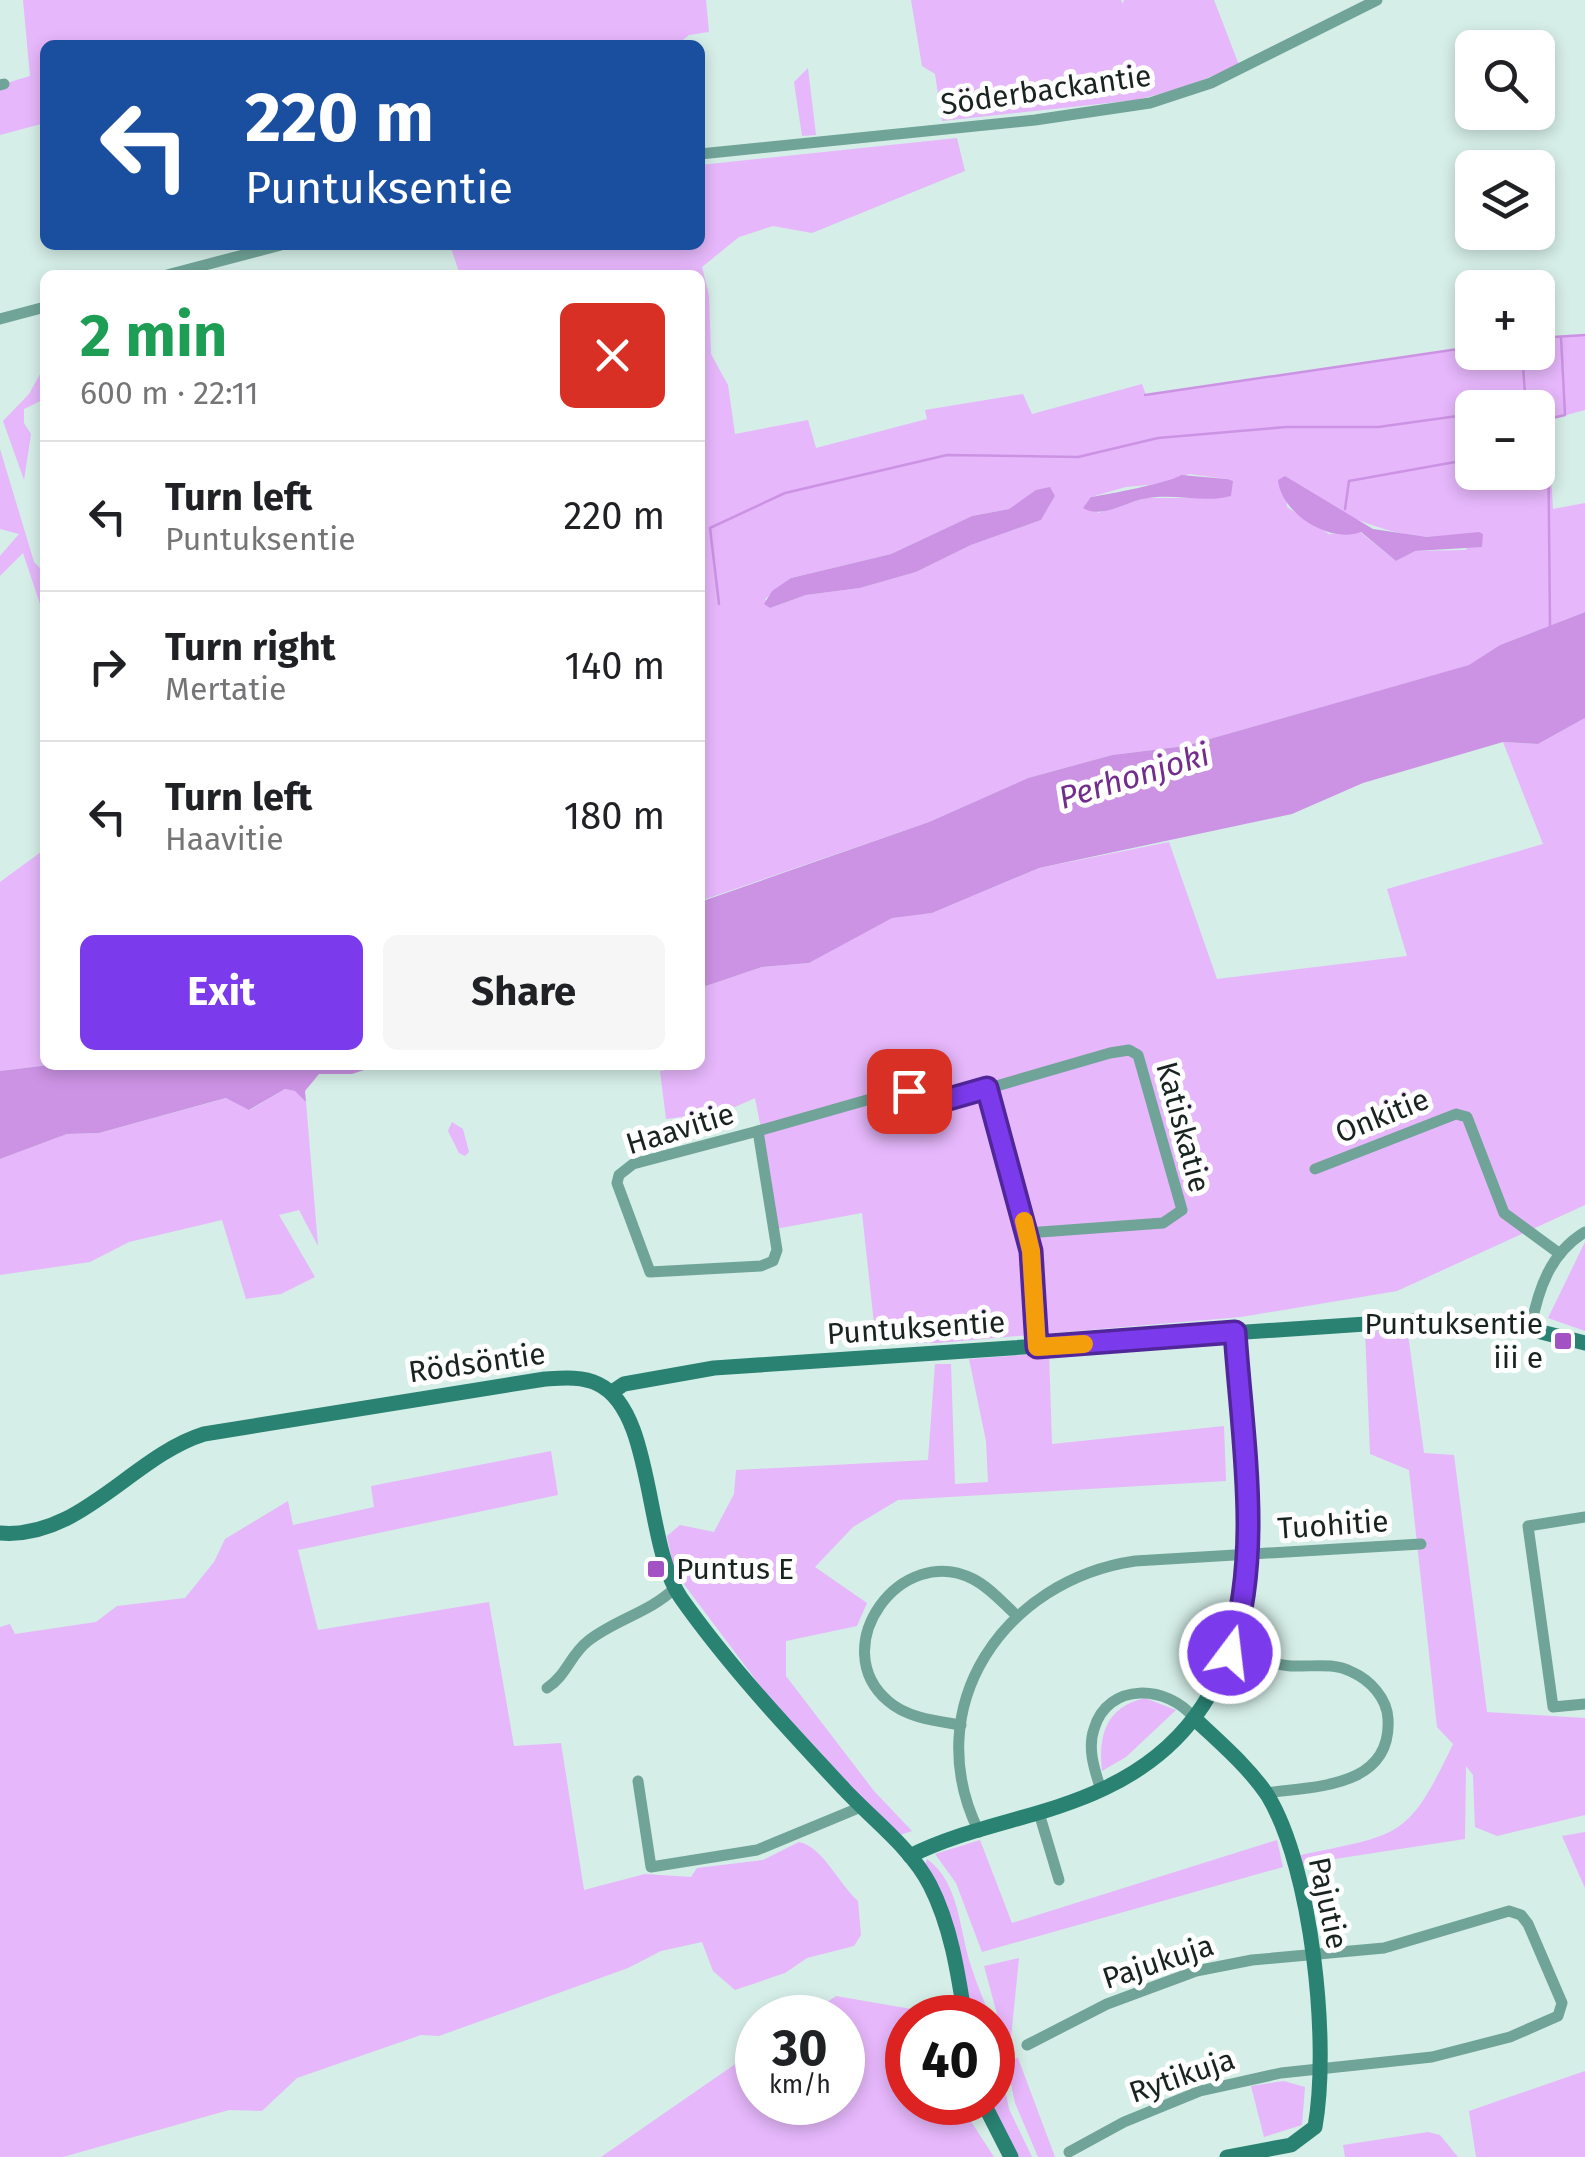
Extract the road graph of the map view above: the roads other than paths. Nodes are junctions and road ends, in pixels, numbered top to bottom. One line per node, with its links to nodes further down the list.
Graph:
1 (1377, 0): 2 (street, Söderbackantie)
2 (705, 153)
3 (262, 250): 4 (street)
4 (186, 270)
5 (40, 308): 6 (street)
6 (0, 319)
7 (987, 1088): 8 (street, Haavitie); 11 (street); 11 (street, Katiskatie)
8 (758, 1130): 8 (street, Haavitie)
9 (1315, 1169): 12 (street, Onkitie)
10 (1585, 1232): 12 (street)
11 (1026, 1233): 16 (street)
12 (1560, 1254): 13 (street)
13 (1531, 1328): 14 (street, Puntuksentie); 15 (street, Puntuksentie)
14 (1235, 1332): 16 (street, Puntuksentie); 21 (street)
15 (1585, 1342)
16 (1037, 1347): 17 (street, Puntuksentie)
17 (612, 1392): 19 (street, Rödsöntie); 22 (street)
18 (1585, 1517): 26 (street)
19 (0, 1533)
20 (1421, 1544): 21 (street, Tuohitie)
21 (1248, 1556): 23 (street, Tuohitie); 24 (street)
22 (675, 1588): 25 (street); 32 (street)
23 (1015, 1614): 28 (street); 28 (street)
24 (1230, 1653): 27 (street); 31 (street)
25 (547, 1688)
26 (1585, 1704)
27 (1194, 1718): 30 (street); 30 (street); 31 (street, Pajutie)
28 (962, 1725): 34 (street)
29 (638, 1781): 32 (street)
30 (1101, 1790): 33 (street)
31 (1266, 1793): 37 (street, Pajutie)
32 (860, 1807): 35 (street)
33 (1039, 1813): 34 (street); 36 (street)
34 (979, 1832): 35 (street)
35 (910, 1856): 38 (street)
36 (1060, 1880)
37 (1313, 1954): 39 (street, Pajukuja); 40 (street, Pajutie); 40 (street, Pajukuja)
38 (960, 1995)
39 (1028, 2045)
40 (1318, 2068): 42 (street, Rytikuja); 44 (street, Pajutie)
41 (995, 2125): 43 (street)
42 (1069, 2152)
43 (1011, 2157)
44 (1227, 2157)

